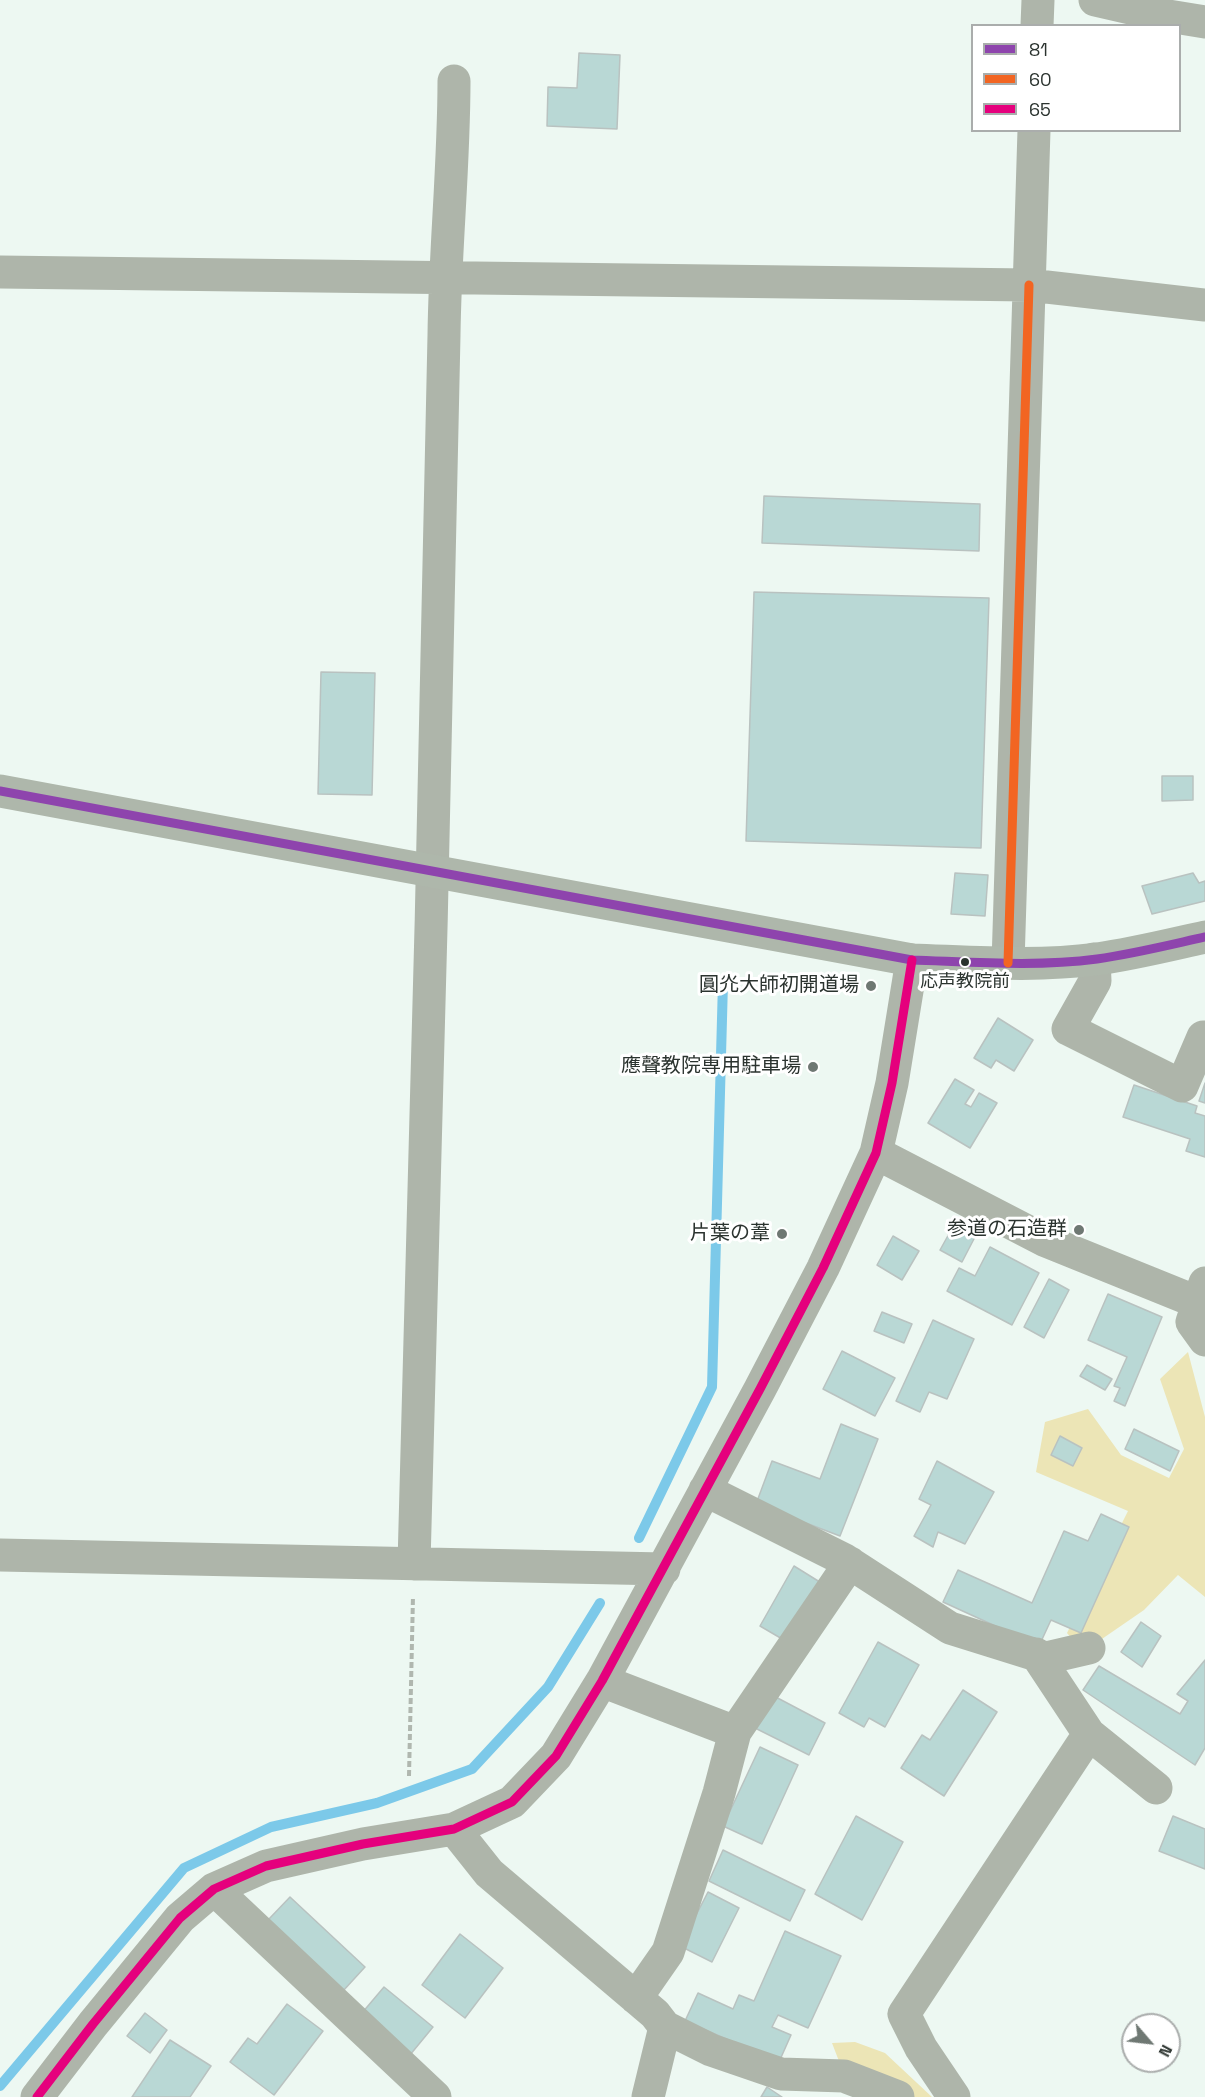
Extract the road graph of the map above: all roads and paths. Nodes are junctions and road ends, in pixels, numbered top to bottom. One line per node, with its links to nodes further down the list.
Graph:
1 (1038, 0): 4 (street)
2 (1095, 0): 3 (street)
3 (1205, 22)
4 (1037, 24)
5 (454, 81): 8 (street)
6 (1034, 132): 9 (street)
7 (0, 272): 8 (street)
8 (445, 278): 9 (street); 12 (street)
9 (1029, 285): 10 (street); 16 (street)
10 (1205, 305)
11 (0, 791): 12 (main road)
12 (434, 870): 15 (main road); 24 (street)
13 (1205, 937): 14 (main road)
14 (1094, 959): 16 (main road); 17 (street)
15 (912, 960): 16 (main road); 18 (street)
16 (1008, 963)
17 (1203, 1037)
18 (876, 1153): 19 (street); 21 (street)
19 (1201, 1292): 20 (street)
20 (1205, 1340)
21 (705, 1490): 23 (street); 25 (street)
22 (0, 1555): 24 (street)
23 (850, 1563): 27 (street); 29 (street)
24 (414, 1564): 25 (street); 31 (path)
25 (664, 1569): 28 (street)
26 (1089, 1648): 27 (street)
27 (1036, 1654): 30 (street)
28 (602, 1681): 29 (street); 33 (street)
29 (735, 1732): 35 (street)
30 (1089, 1734): 32 (street); 41 (street)
31 (409, 1776)
32 (1156, 1788)
33 (454, 1829): 34 (street); 35 (street)
34 (214, 1889): 37 (street); 38 (street)
35 (636, 1998): 36 (street)
36 (665, 2027): 39 (street); 40 (street)
37 (41, 2096)
38 (435, 2097)
39 (648, 2097)
40 (898, 2097)
41 (954, 2097)

